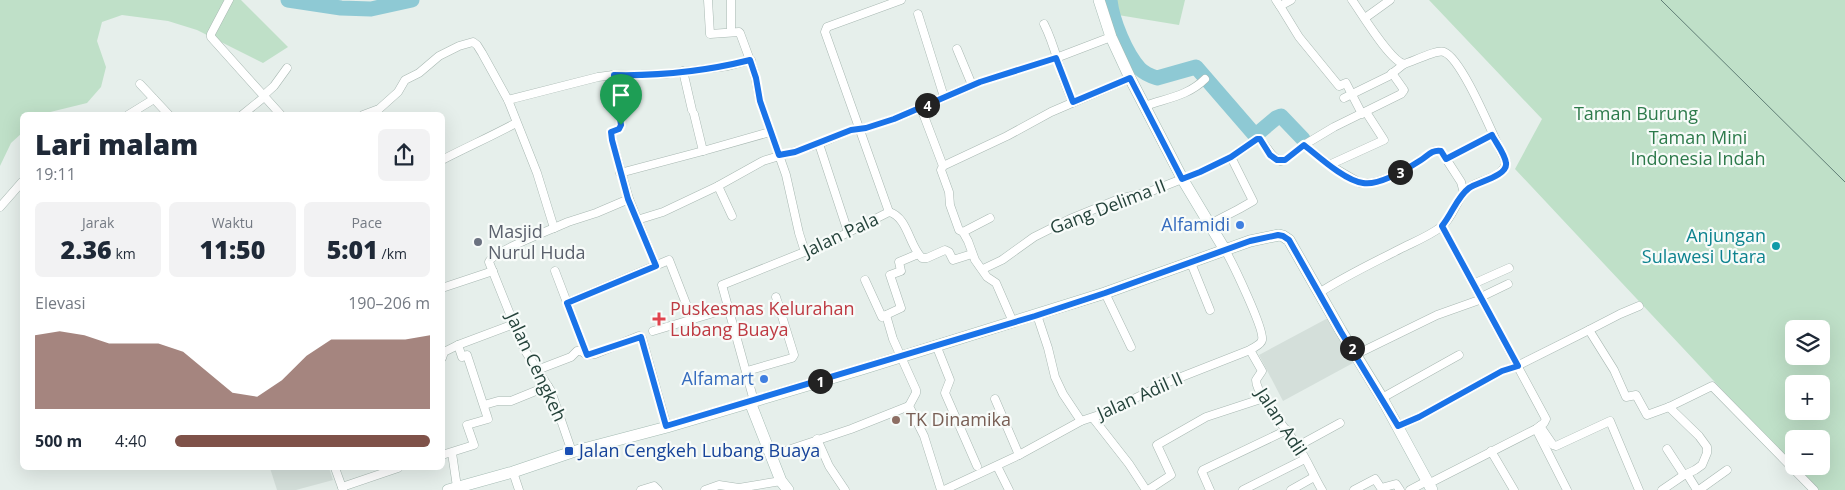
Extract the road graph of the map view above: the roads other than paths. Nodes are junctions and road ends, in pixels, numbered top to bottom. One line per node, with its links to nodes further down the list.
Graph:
1 (229, 0): 28 (street)
2 (708, 0): 13 (street)
3 (730, 0): 13 (street)
4 (900, 0): 43 (street, Jalan Pala)
5 (1099, 0): 14 (main road)
6 (1291, 0): 9 (street)
7 (1352, 0): 11 (street)
8 (1390, 0): 11 (street)
9 (1278, 3): 27 (street)
10 (918, 14): 29 (street)
11 (1365, 18): 18 (street)
12 (1044, 24): 16 (street)
13 (732, 32): 17 (street)
14 (1111, 37): 16 (street); 23 (main road)
15 (957, 50): 26 (street)
16 (1056, 58): 26 (street); 33 (street)
17 (750, 60): 20 (street); 44 (street)
18 (1404, 64): 21 (street); 45 (street)
19 (287, 68): 28 (street)
20 (683, 71): 22 (street); 48 (street)
21 (1392, 73): 27 (street); 41 (street)
22 (614, 75): 32 (street); 55 (street)
23 (1130, 78): 33 (street); 34 (main road)
24 (1205, 78): 34 (street)
25 (140, 84): 31 (street)
26 (972, 85): 29 (street)
27 (1352, 94): 30 (street); 41 (street)
28 (264, 95): 38 (street); 39 (street)
29 (944, 97): 35 (street)
30 (1344, 98)
31 (154, 99): 36 (street); 37 (street)
32 (508, 100): 40 (street); 42 (street)
33 (1073, 102): 54 (street)
34 (1145, 106): 56 (main road)
35 (921, 108): 43 (street); 54 (street)
36 (133, 112)
37 (166, 112)
38 (246, 112)
39 (278, 112)
40 (372, 112)
41 (1364, 113): 46 (street); 53 (street)
42 (516, 122): 51 (street); 68 (street)
43 (858, 129): 47 (street); 62 (street, Jalan Pala)
44 (770, 132): 48 (street); 49 (street)
45 (1492, 135): 52 (street); 59 (street)
46 (1307, 143): 50 (street, Gang Delima II); 53 (street)
47 (818, 144): 49 (street); 69 (street)
48 (703, 151): 55 (street)
49 (779, 155): 58 (street); 72 (street)
50 (1231, 157): 56 (street, Gang Delima II); 66 (street)
51 (445, 158)
52 (1446, 159): 53 (street); 59 (street)
53 (1329, 165)
54 (943, 166): 70 (street)
55 (620, 173): 60 (street)
56 (1182, 179): 66 (main road); 78 (street, Gang Delima II)
57 (20, 184): 61 (street)
58 (718, 186): 63 (street); 65 (street)
59 (1464, 192): 67 (street)
60 (628, 199): 65 (street); 68 (street)
61 (0, 207)
62 (889, 212): 69 (street, Jalan Pala); 73 (street)
63 (732, 216)
64 (990, 218): 70 (street)
65 (637, 220): 76 (street)
66 (1210, 224): 71 (main road)
67 (1442, 226): 82 (street); 86 (street)
68 (554, 228): 79 (street)
69 (848, 232): 72 (street, Jalan Pala)
70 (963, 232): 74 (street)
71 (1225, 250): 75 (main road); 86 (main road); 103 (street)
72 (805, 252): 91 (street, Jalan Pala)
73 (918, 254): 74 (street); 93 (street)
74 (972, 254): 78 (street)
75 (1191, 263): 85 (main road); 92 (street)
76 (656, 266): 89 (street); 95 (street)
77 (1508, 268): 82 (street)
78 (983, 269): 96 (street)
79 (494, 271): 84 (street); 97 (street, Jalan Cengkeh)
80 (555, 271): 89 (street)
81 (865, 280): 93 (street)
82 (1473, 284): 88 (street)
83 (1508, 284): 88 (street)
84 (445, 287)
85 (1105, 293): 94 (main road); 102 (street)
86 (1319, 293): 105 (main road)
87 (776, 296): 111 (street)
88 (1481, 298): 105 (street); 109 (street)
89 (567, 303): 106 (street)
90 (1639, 306): 99 (street)
91 (728, 309): 95 (street); 111 (street, Jalan Pala)
92 (1210, 310)
93 (886, 315): 108 (street)
94 (1037, 315): 96 (main road); 121 (street, Jalan Adil II)
95 (692, 319): 98 (street)
96 (1013, 322): 101 (main road)
97 (514, 324): 100 (street); 110 (street, Jalan Cengkeh)
98 (653, 330)
99 (1589, 330): 109 (street); 119 (street)
100 (458, 345): 104 (street); 117 (street)
101 (936, 346): 108 (main road); 137 (street)
102 (1131, 347)
103 (1250, 350): 113 (street, Jalan Adil); 120 (street, Jalan Adil II)
104 (445, 352)
105 (1356, 354): 114 (main road)
106 (587, 355): 110 (street); 123 (street)
107 (1459, 355): 114 (street)
108 (900, 356): 116 (main road); 118 (street)
109 (1518, 366): 124 (street); 125 (street)
110 (538, 370): 112 (street, Jalan Cengkeh)
111 (747, 372): 116 (street, Jalan Pala)
112 (548, 386): 117 (street); 132 (street, Jalan Cengkeh)
113 (1264, 398): 126 (street, Jalan Adil); 156 (street)
114 (1382, 398): 124 (main road)
115 (995, 399): 134 (street)
116 (752, 401): 123 (main road); 135 (main road)
117 (484, 406): 131 (street)
118 (909, 406): 127 (street); 154 (street)
119 (1669, 408): 143 (street); 169 (street)
120 (1093, 418): 121 (street, Jalan Adil II); 156 (street)
121 (1081, 421): 134 (street)
122 (1340, 423): 128 (street)
123 (666, 426): 132 (main road)
124 (1398, 426): 145 (main road)
125 (1540, 426): 130 (street); 165 (street); 166 (street)
126 (1287, 430): 128 (street, Jalan Adil); 157 (street)
127 (817, 440): 135 (street); 153 (street)
128 (1298, 446): 136 (street, Jalan Adil)
129 (1667, 449): 143 (street)
130 (1491, 451): 145 (street); 164 (street)
131 (452, 452): 133 (street); 148 (street)
132 (572, 452): 142 (main road)
133 (445, 454)
134 (1019, 455): 138 (street)
135 (770, 456): 146 (main road)
136 (1305, 459): 144 (street, Jalan Adil); 158 (street)
137 (977, 466)
138 (997, 466): 154 (street); 155 (street)
139 (336, 470): 147 (street)
140 (393, 470): 147 (street)
141 (1727, 470): 168 (street)
142 (513, 472): 148 (main road); 149 (street)
143 (1686, 474): 167 (street); 168 (street)
144 (1314, 477): 159 (street); 160 (street, Jalan Adil)
145 (1429, 485): 163 (street)
146 (784, 486): 152 (street)
147 (343, 489)
148 (452, 489)
149 (519, 490)
150 (641, 490): 151 (street)
151 (658, 490)
152 (705, 490)
153 (845, 490)
154 (942, 490)
155 (1009, 490)
156 (1147, 490)
157 (1210, 490)
158 (1243, 490)
159 (1291, 490)
160 (1322, 490)
161 (1354, 490): 162 (street)
162 (1400, 490)
163 (1410, 490)
164 (1514, 490)
165 (1566, 490)
166 (1639, 490)
167 (1662, 490)
168 (1698, 490)
169 (1814, 490)

